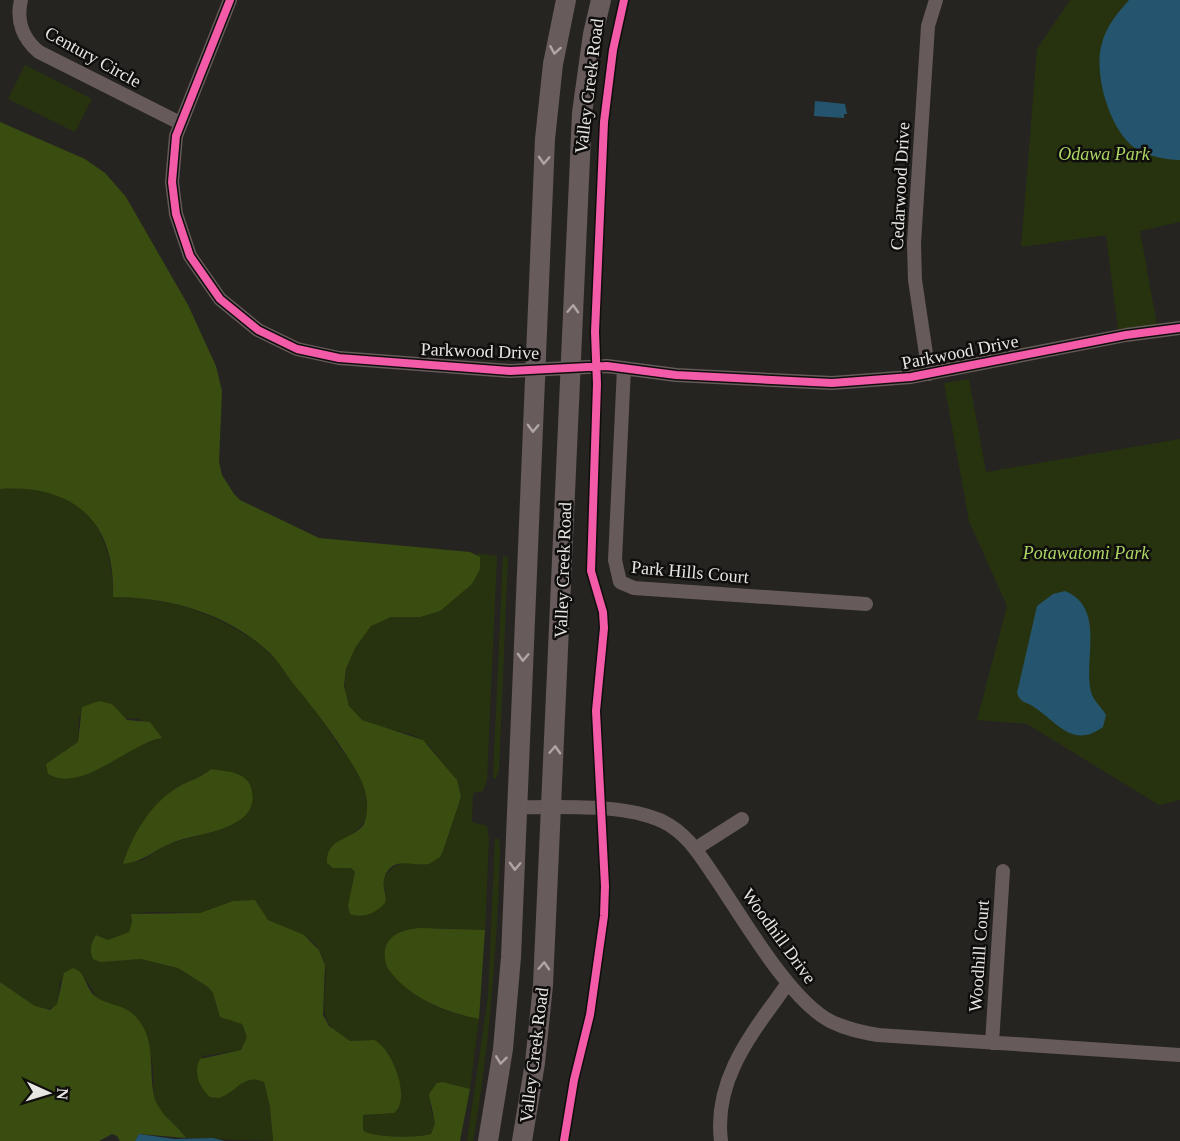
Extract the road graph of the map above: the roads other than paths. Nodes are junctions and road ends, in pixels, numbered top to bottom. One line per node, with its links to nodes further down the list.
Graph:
1 (21, 0): 6 (street, Century Circle)
2 (230, 0): 6 (street, Parkwood Drive)
3 (566, 0): 10 (main road, Valley Creek Road, one-way to 10)
4 (601, 0): 8 (main road, Valley Creek Road, one-way to 4)
5 (936, 0): 11 (street, Cedarwood Drive)
6 (180, 123): 10 (street, Parkwood Drive)
7 (1180, 328): 11 (street, Parkwood Drive)
8 (570, 368): 9 (street, Parkwood Drive); 10 (street, Parkwood Drive); 14 (main road, Valley Creek Road, one-way to 8)
9 (624, 368): 11 (street, Parkwood Drive); 12 (street, Park Hills Court)
10 (536, 370): 13 (main road, Valley Creek Road, one-way to 13)
11 (929, 374)
12 (866, 604)
13 (517, 807): 14 (street, Woodhill Drive); 21 (main road, Valley Creek Road, one-way to 21)
14 (552, 808): 16 (street, Woodhill Drive); 22 (main road, Valley Creek Road, one-way to 14)
15 (742, 819): 16 (street)
16 (695, 849): 18 (street, Woodhill Drive)
17 (1003, 871): 19 (street, Woodhill Court)
18 (788, 983): 19 (street, Woodhill Drive); 23 (street)
19 (992, 1043): 20 (street, Woodhill Drive)
20 (1180, 1055)
21 (488, 1141)
22 (522, 1141)
23 (721, 1141)

